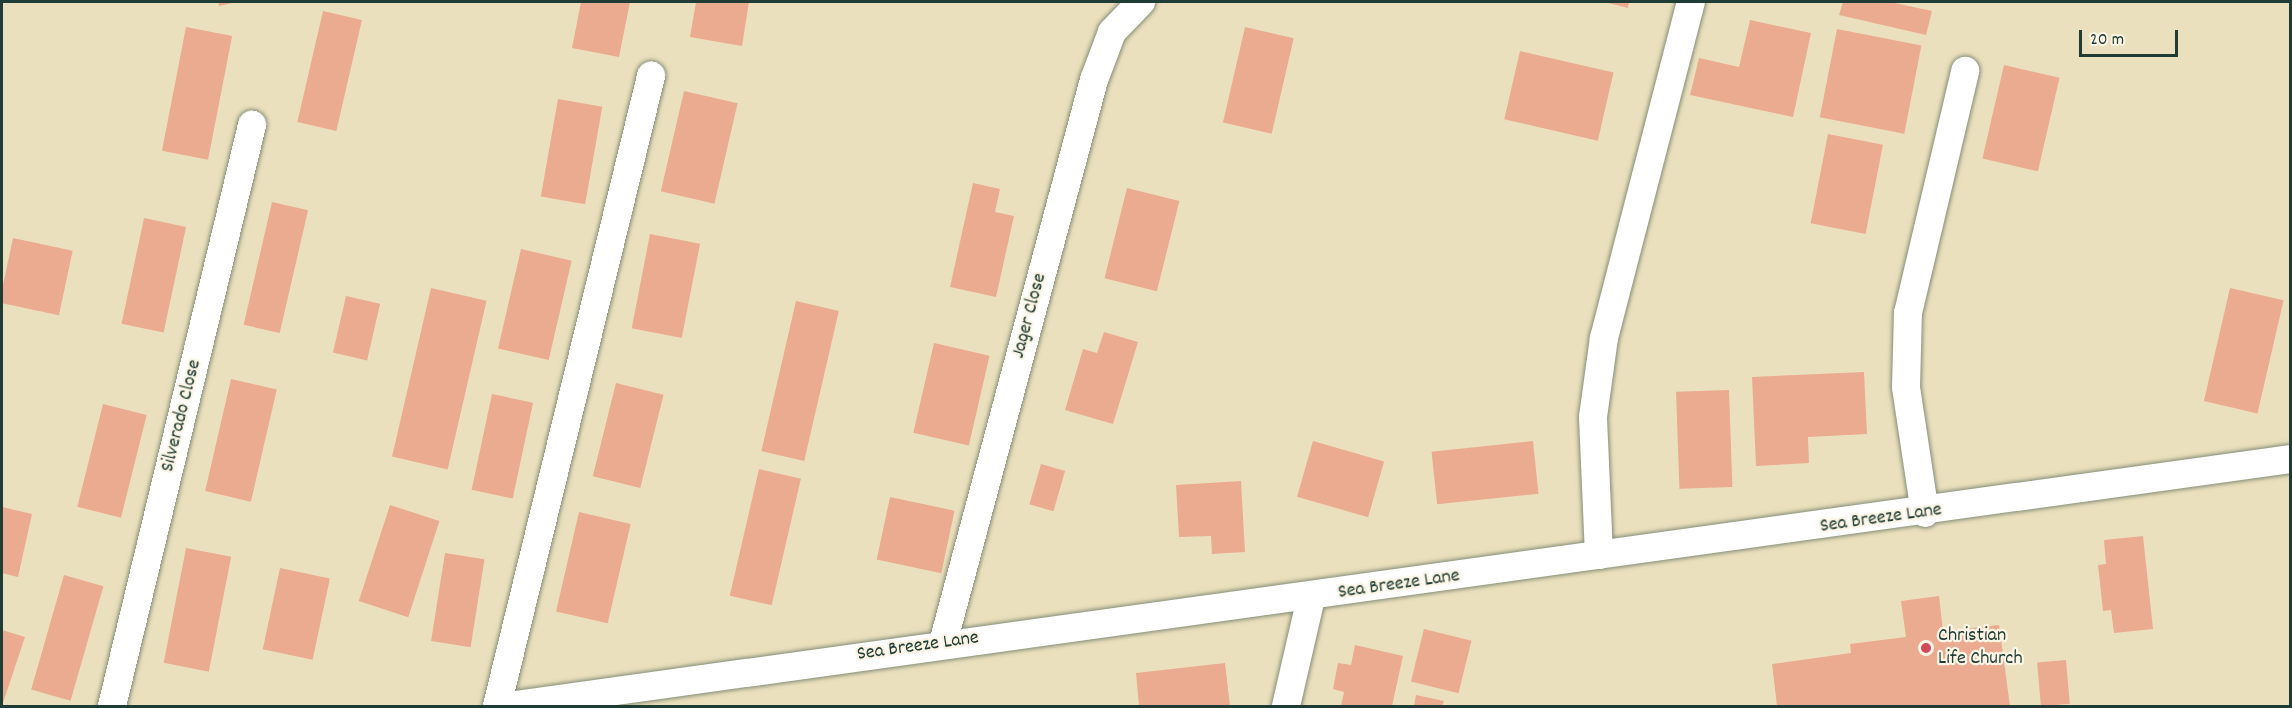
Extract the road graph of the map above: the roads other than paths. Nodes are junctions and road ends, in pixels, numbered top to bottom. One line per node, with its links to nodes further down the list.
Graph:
1 (1141, 2): 10 (street, Jager Close)
2 (1691, 2): 8 (street)
3 (1965, 71): 7 (street)
4 (651, 75): 12 (street)
5 (252, 125): 11 (street, Silverado Close)
6 (2290, 459): 7 (street, Sea Breeze Lane)
7 (1925, 513): 8 (street, Sea Breeze Lane)
8 (1599, 555): 9 (street, Sea Breeze Lane)
9 (1311, 598): 10 (street, Sea Breeze Lane); 14 (street)
10 (943, 643): 13 (street, Sea Breeze Lane)
11 (112, 706)
12 (497, 706)
13 (508, 706)
14 (1286, 706)

